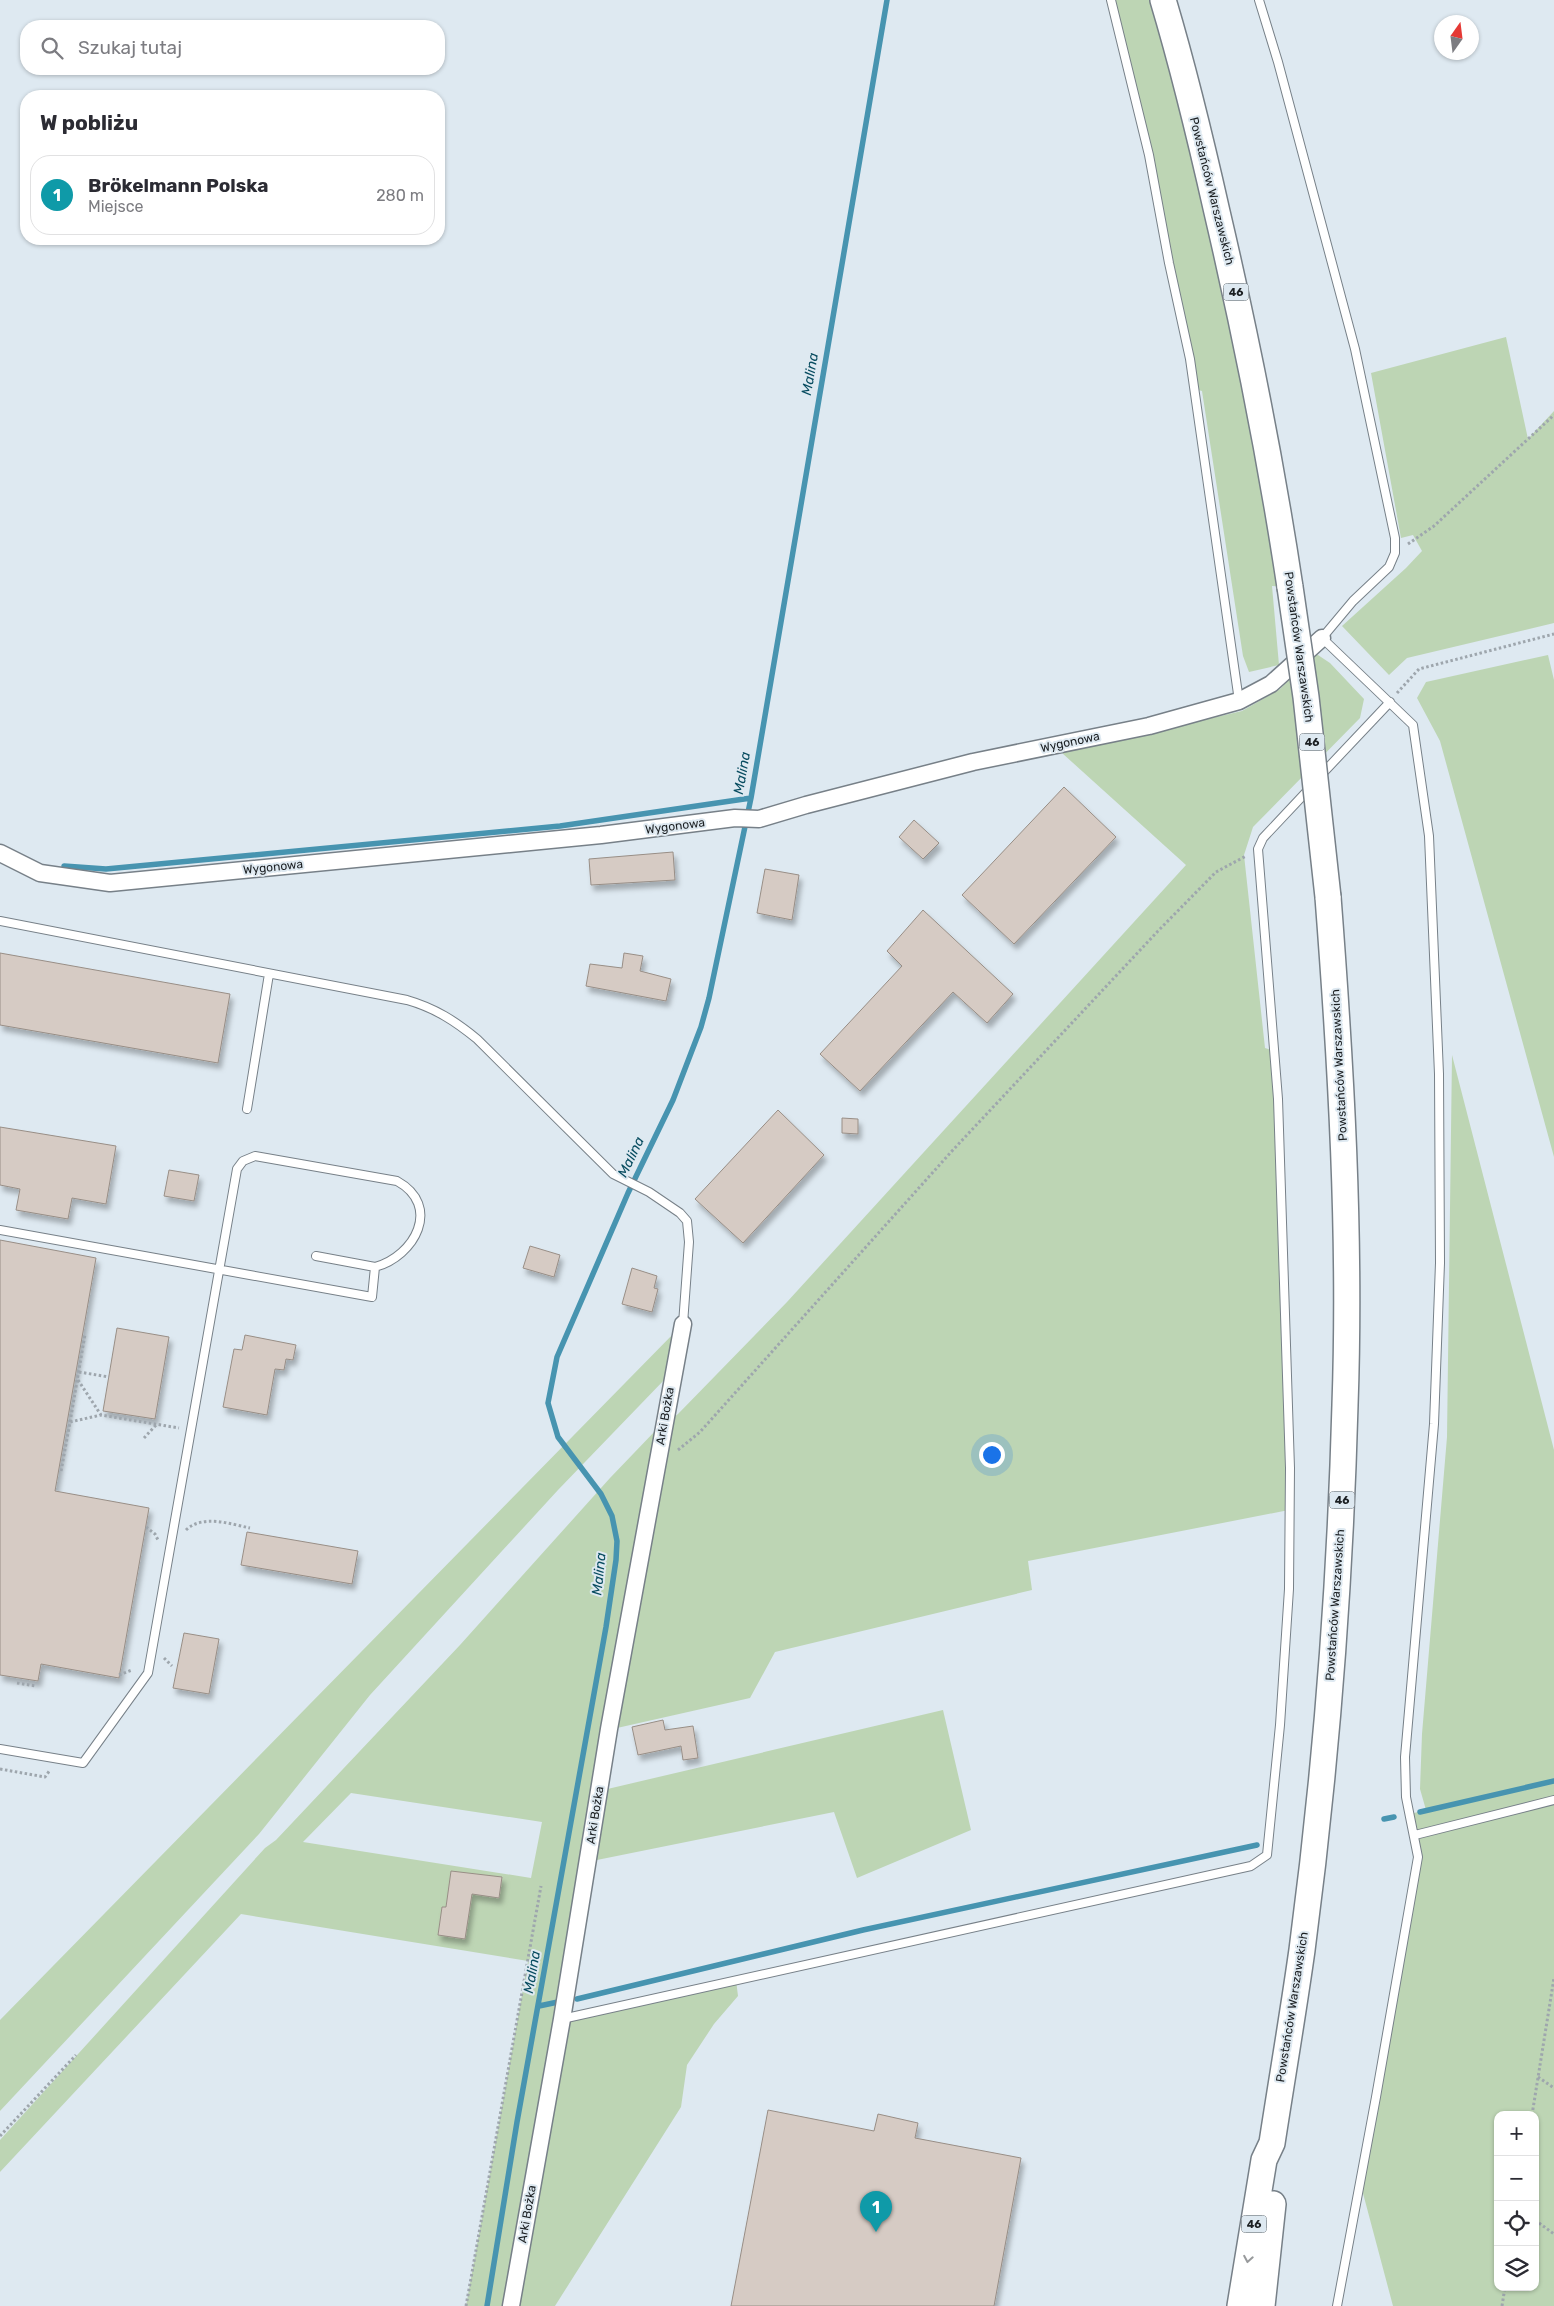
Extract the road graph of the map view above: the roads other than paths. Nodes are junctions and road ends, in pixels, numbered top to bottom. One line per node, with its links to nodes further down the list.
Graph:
1 (1111, 0): 5 (lane)
2 (1163, 0): 20 (main road, Powstańców Warszawskich / 46, bridge)
3 (1259, 0): 4 (lane)
4 (1322, 638): 5 (street, Wygonowa); 6 (lane)
5 (1239, 701): 7 (street, Wygonowa)
6 (1390, 702): 18 (lane); 19 (lane)
7 (0, 853)
8 (0, 921): 9 (lane)
9 (269, 974): 10 (lane); 15 (lane)
10 (247, 1109)
11 (0, 1230): 14 (lane)
12 (316, 1256): 13 (lane)
13 (375, 1267): 14 (lane); 14 (lane)
14 (218, 1269): 16 (lane)
15 (683, 1324): 19 (street, Arki Bożka)
16 (0, 1749)
17 (1554, 1800): 18 (lane)
18 (1415, 1835): 24 (lane)
19 (562, 2019): 21 (street, Arki Bożka)
20 (1272, 2143): 22 (main road, Powstańców Warszawskich / 46, one-way to 22); 23 (main road, Powstańców Warszawskich / 46)
21 (511, 2306)
22 (1240, 2306)
23 (1262, 2306)
24 (1337, 2306)

